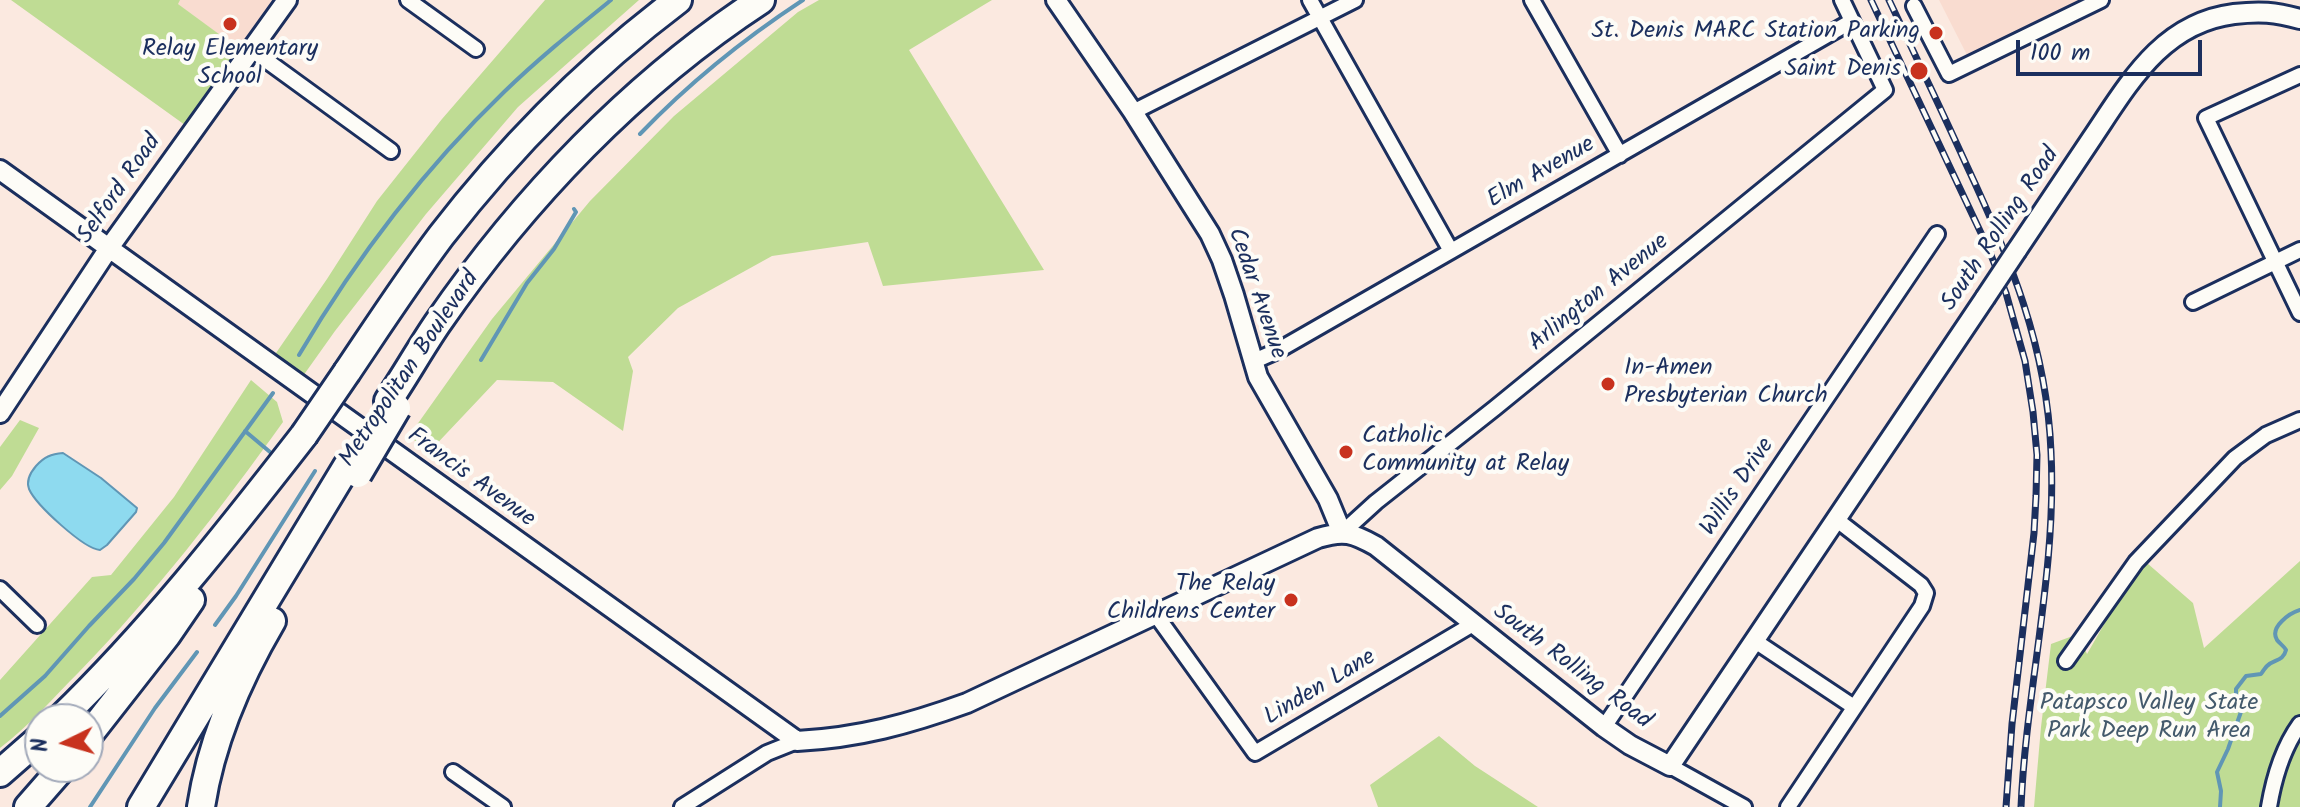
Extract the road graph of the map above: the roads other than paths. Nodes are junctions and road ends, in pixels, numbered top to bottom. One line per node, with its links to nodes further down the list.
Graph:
1 (287, 0): 17 (street, Selford Road)
2 (408, 0): 16 (street)
3 (678, 0): 33 (highway, Metropolitan Boulevard, bridge)
4 (761, 0): 34 (highway, Metropolitan Boulevard)
5 (1056, 0): 19 (street, Cedar Avenue)
6 (1310, 0): 13 (street)
7 (1355, 0): 13 (street)
8 (1532, 0): 21 (street)
9 (1842, 0): 15 (street)
10 (2101, 0): 11 (street)
11 (1914, 6)
12 (2273, 6): 14 (street); 35 (street, South Rolling Road, bridge)
13 (1320, 18): 19 (street); 26 (street)
14 (2300, 19)
15 (1852, 21): 21 (street, Elm Avenue); 36 (street, Arlington Avenue)
16 (476, 49)
17 (252, 50): 20 (street); 24 (street, Selford Road)
18 (2300, 75): 27 (street)
19 (1133, 112): 30 (street, Cedar Avenue)
20 (391, 151)
21 (1620, 155): 26 (street, Elm Avenue)
22 (0, 170): 24 (street, Francis Avenue)
23 (1937, 234): 47 (street, Willis Drive)
24 (109, 248): 31 (street, Selford Road); 48 (street, Francis Avenue)
25 (2300, 250): 27 (street)
26 (1451, 251): 30 (street, Elm Avenue)
27 (2276, 261): 28 (street); 29 (street)
28 (2193, 302)
29 (2300, 313)
30 (1252, 362): 36 (street, Cedar Avenue)
31 (0, 413)
32 (2300, 420): 42 (street)
33 (304, 435): 43 (highway); 45 (highway, Metropolitan Boulevard)
34 (352, 470): 55 (highway, Metropolitan Boulevard); 56 (highway)
35 (1837, 520): 41 (street, South Rolling Road); 44 (street)
36 (1342, 533): 38 (street); 39 (street, South Rolling Road)
37 (0, 589): 40 (street)
38 (1156, 615): 39 (street, Linden Lane); 48 (street)
39 (1473, 624): 47 (street, South Rolling Road)
40 (37, 625)
41 (1755, 641): 44 (street); 50 (street, South Rolling Road)
42 (2066, 661)
43 (75, 703)
44 (1854, 707): 60 (street)
45 (104, 716)
46 (2300, 724): 61 (street)
47 (1604, 727): 50 (street, South Rolling Road)
48 (797, 741): 58 (street)
49 (24, 752): 52 (highway)
50 (1670, 766): 59 (street)
51 (453, 772): 57 (street)
52 (0, 773)
53 (49, 783): 54 (highway)
54 (28, 807)
55 (141, 807)
56 (201, 807)
57 (503, 807)
58 (682, 807)
59 (1744, 807)
60 (1788, 807)
61 (2269, 807)

